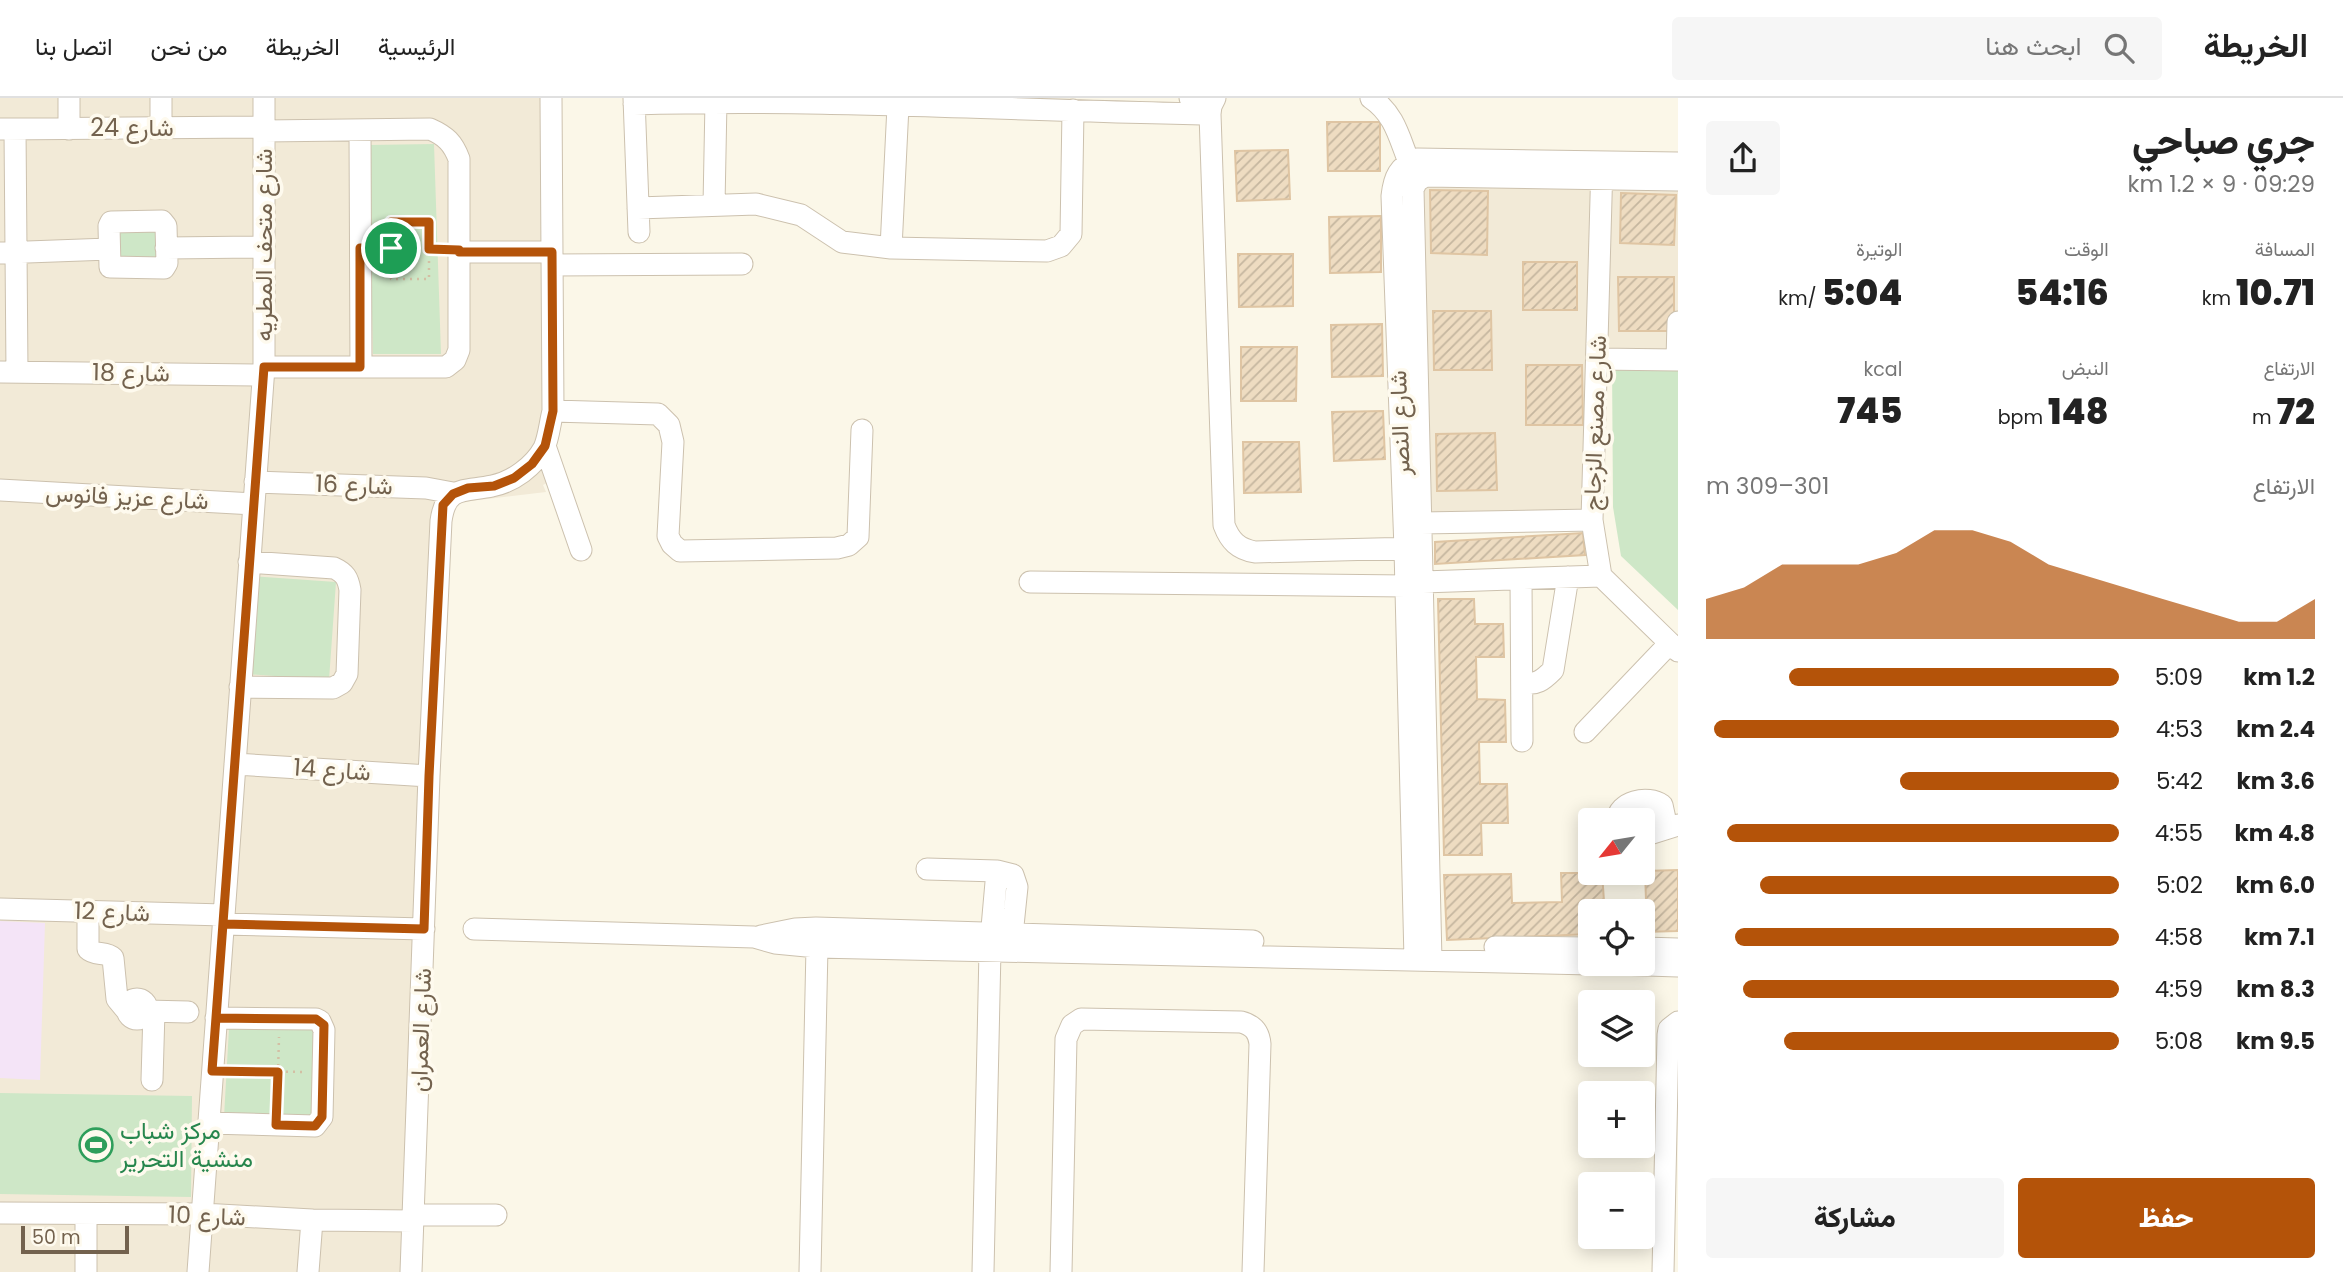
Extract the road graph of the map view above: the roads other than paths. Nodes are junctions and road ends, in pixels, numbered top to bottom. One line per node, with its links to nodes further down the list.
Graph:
1 (69, 98): 14 (street)
2 (161, 98): 12 (street)
3 (264, 98): 15 (street, شارع متحف المطريه)
4 (551, 98): 30 (street)
5 (1190, 98): 10 (street)
6 (1371, 98): 19 (street)
7 (634, 101): 8 (street); 22 (street)
8 (716, 101): 9 (street); 21 (street)
9 (898, 106): 11 (street); 27 (street)
10 (1213, 106): 11 (street); 47 (street)
11 (1073, 110): 27 (street)
12 (161, 128): 14 (street, شارع 24); 15 (street, شارع 24)
13 (8, 129): 14 (street, شارع 24); 29 (street)
14 (69, 129)
15 (264, 129): 16 (street, شارع 24); 24 (street, شارع متحف المطريه)
16 (360, 130): 28 (street, شارع 24); 35 (street)
17 (1678, 163): 18 (street)
18 (1602, 169): 19 (street); 20 (street); 33 (street, شارع مصنع الزجاج)
19 (1413, 172): 46 (street, شارع النصر); 47 (street, شارع النصر)
20 (1678, 180)
21 (714, 205): 22 (street); 27 (street)
22 (638, 208): 23 (street)
23 (639, 232)
24 (264, 247): 26 (street); 36 (street, شارع متحف المطريه)
25 (109, 248): 26 (street); 26 (street); 29 (street)
26 (166, 248)
27 (891, 248)
28 (459, 251): 30 (street); 35 (street, شارع 18)
29 (8, 252): 37 (street)
30 (552, 258): 31 (street); 38 (street)
31 (742, 264)
32 (1678, 323): 34 (street)
33 (1597, 359): 34 (street); 45 (street, شارع مصنع الزجاج)
34 (1677, 360)
35 (360, 367): 36 (street, شارع 18)
36 (263, 371): 37 (street, شارع 18); 41 (street, شارع متحف المطريه)
37 (8, 372)
38 (553, 411): 39 (street); 40 (street)
39 (862, 430)
40 (545, 446): 43 (street); 48 (street)
41 (255, 482): 43 (street, شارع 16); 44 (street, شارع متحف المطريه)
42 (0, 490): 44 (street, شارع عزيز فانوس)
43 (453, 494): 61 (street, شارع العمران)
44 (254, 504): 49 (street, شارع متحف المطريه)
45 (1592, 520): 46 (street); 50 (street, شارع مصنع الزجاج)
46 (1421, 523): 47 (street, شارع النصر)
47 (1414, 548): 54 (street, شارع النصر)
48 (581, 550)
49 (249, 562): 57 (street, شارع متحف المطريه); 57 (street)
50 (1601, 576): 51 (street); 55 (street)
51 (1568, 577): 52 (street); 56 (street)
52 (1521, 579): 54 (street); 56 (street)
53 (1030, 582): 54 (street)
54 (1415, 584): 77 (street, شارع النصر)
55 (1674, 647): 58 (street)
56 (1522, 682): 59 (street)
57 (240, 687): 60 (street, شارع متحف المطريه)
58 (1585, 732)
59 (1522, 741)
60 (235, 764): 61 (street, شارع 14); 68 (street, شارع متحف المطريه)
61 (429, 776): 69 (street, شارع العمران)
62 (1622, 808): 63 (street)
63 (1673, 827): 64 (street)
64 (1656, 832)
65 (927, 869): 72 (street)
66 (0, 909): 67 (street, شارع 12)
67 (88, 911): 68 (street, شارع 12); 81 (street)
68 (223, 919): 69 (street, شارع 12); 83 (street, شارع متحف المطريه)
69 (424, 929): 91 (street, شارع العمران)
70 (474, 929): 71 (street)
71 (754, 937): 72 (street); 73 (street)
72 (1001, 942): 73 (street); 77 (street); 98 (street)
73 (817, 947): 97 (street)
74 (1578, 948): 77 (street)
75 (1655, 948): 76 (street)
76 (1678, 948)
77 (1423, 953): 78 (street)
78 (1578, 963)
79 (1655, 965): 80 (street)
80 (1678, 966)
81 (143, 1011): 82 (street); 85 (street)
82 (188, 1012)
83 (216, 1018): 86 (street, شارع متحف المطريه); 86 (street)
84 (1675, 1031): 101 (street)
85 (152, 1080)
86 (209, 1123): 89 (street, شارع متحف المطريه)
87 (0, 1213): 88 (street, شارع 10)
88 (86, 1214): 89 (street, شارع 10); 93 (street)
89 (202, 1214): 92 (street, شارع 10); 94 (street, شارع متحف المطريه)
90 (496, 1215): 91 (street, شارع 10)
91 (414, 1218): 92 (street, شارع 10); 96 (street, شارع العمران)
92 (312, 1220): 95 (street)
93 (86, 1272)
94 (198, 1272)
95 (308, 1272)
96 (411, 1272)
97 (810, 1272)
98 (983, 1272)
99 (1061, 1272): 100 (street)
100 (1253, 1272)
101 (1663, 1272)

